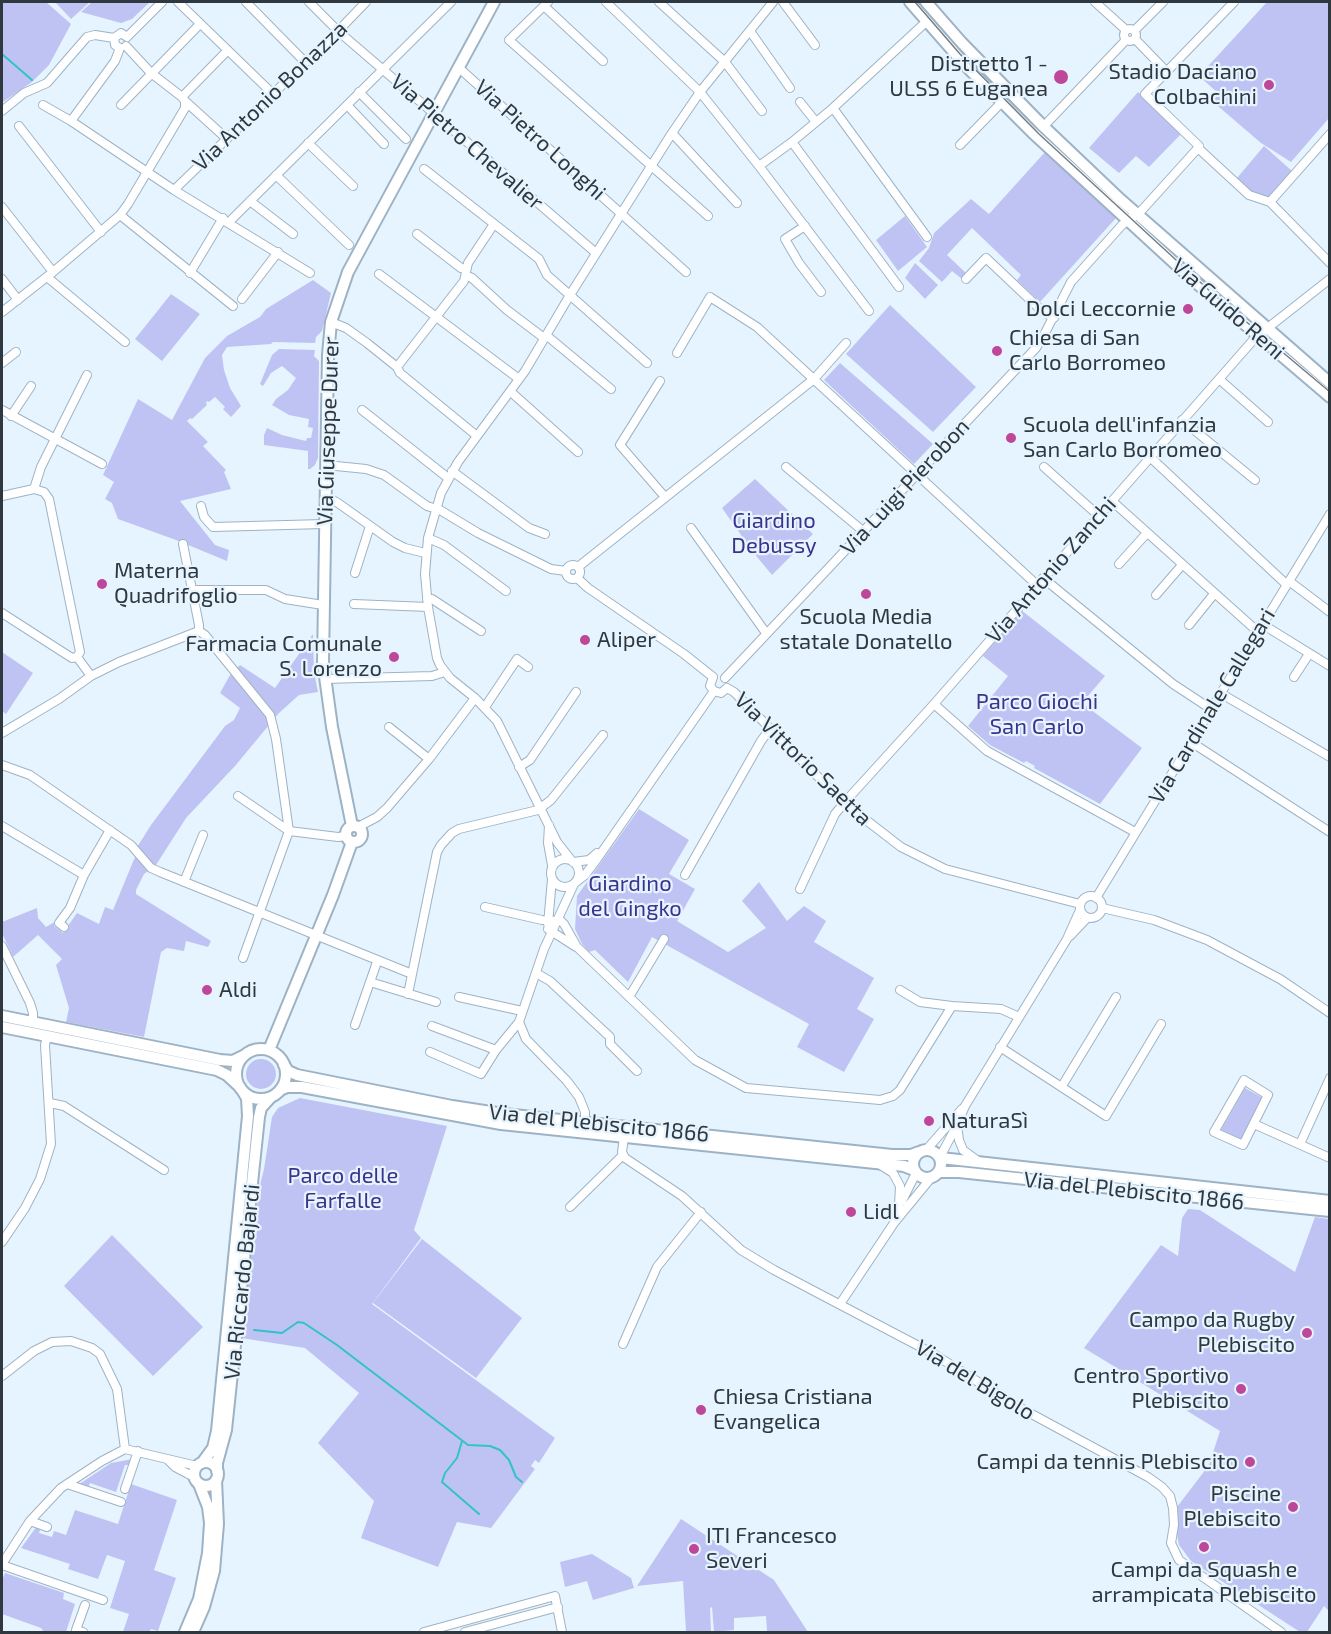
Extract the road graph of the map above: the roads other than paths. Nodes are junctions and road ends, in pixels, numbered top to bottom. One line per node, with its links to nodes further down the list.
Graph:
1 (162, 2): 24 (street)
2 (177, 2): 19 (street)
3 (246, 2): 31 (street)
4 (309, 2): 22 (street, Via Pietro Chevalier)
5 (366, 2): 22 (street, Via Antonio Bonazza)
6 (451, 2): 34 (street)
7 (494, 2): 33 (street, Via Giuseppe Durer)
8 (606, 2): 39 (street)
9 (659, 2): 32 (street)
10 (773, 2): 23 (street)
11 (783, 2): 27 (street)
12 (910, 2): 18 (street)
13 (926, 2): 54 (street)
14 (1095, 2): 20 (street)
15 (1162, 2): 21 (street)
16 (1234, 2): 35 (street)
17 (546, 4): 30 (street); 64 (street)
18 (926, 21): 43 (street); 47 (street)
19 (200, 24): 29 (street); 36 (street)
20 (1126, 30): 21 (street); 26 (street)
21 (1135, 30): 26 (street)
22 (338, 31): 31 (street, Via Antonio Bonazza); 34 (street, Via Pietro Chevalier)
23 (750, 31): 32 (street); 37 (street)
24 (127, 37): 25 (street); 28 (street)
25 (114, 38): 28 (street); 48 (street)
26 (1131, 39): 35 (street); 54 (street)
27 (815, 45)
28 (123, 47): 36 (street); 51 (street)
29 (227, 51): 40 (street); 41 (street)
30 (603, 61)
31 (306, 62): 40 (street, Via Antonio Bonazza)
32 (725, 62): 39 (street); 49 (street)
33 (458, 67): 50 (street, Via Giuseppe Durer); 75 (street, Via Pietro Longhi)
34 (383, 69): 38 (street); 50 (street, Via Pietro Chevalier)
35 (1166, 71): 63 (street)
36 (151, 73): 41 (street); 45 (street)
37 (790, 88)
38 (360, 92): 46 (street); 58 (street)
39 (700, 92): 55 (street); 65 (street)
40 (273, 94): 57 (street, Via Antonio Bonazza)
41 (183, 99): 57 (street); 67 (street)
42 (800, 102): 52 (street)
43 (1002, 102): 62 (street); 78 (street)
44 (43, 105): 51 (street)
45 (122, 105)
46 (347, 105): 60 (street); 61 (street)
47 (833, 108): 52 (street); 85 (street)
48 (2, 111)
49 (762, 111)
50 (434, 114): 88 (street, Via Pietro Chevalier); 109 (street, Via Giuseppe Durer)
51 (70, 122): 67 (street)
52 (816, 122): 59 (street)
53 (19, 126): 82 (street)
54 (1043, 127): 78 (street)
55 (672, 133): 64 (street); 73 (street)
56 (1329, 134): 72 (street)
57 (227, 139): 70 (street, Via Antonio Bonazza)
58 (406, 139)
59 (792, 142): 65 (street); 99 (street)
60 (308, 143): 68 (street); 69 (street)
61 (384, 144)
62 (960, 145)
63 (1199, 146)
64 (651, 164): 75 (street); 77 (street)
65 (759, 166): 81 (street)
66 (424, 169): 80 (street)
67 (147, 173): 70 (street); 76 (street)
68 (276, 175): 71 (street); 86 (street)
69 (353, 186)
70 (174, 190): 79 (street)
71 (250, 201): 79 (street); 83 (street)
72 (1270, 202): 78 (street, Via Luigi Pierobon); 89 (street)
73 (737, 203)
74 (2, 207): 95 (street)
75 (622, 214): 88 (street); 93 (street, Via Pietro Longhi)
76 (120, 215): 82 (street); 90 (street)
77 (708, 216)
78 (1131, 217): 108 (street, Via Luigi Pierobon); 110 (street, Via Guido Reni)
79 (226, 220): 87 (street); 90 (street)
80 (494, 224): 92 (street); 101 (street)
81 (805, 226): 100 (street); 105 (street)
82 (101, 232): 95 (street)
83 (293, 234)
84 (417, 234): 92 (street)
85 (927, 237)
86 (349, 245)
87 (278, 252): 91 (street); 102 (street)
88 (596, 253): 101 (street)
89 (1329, 263)
90 (190, 273): 104 (street)
91 (310, 273)
92 (466, 273): 107 (street); 111 (street)
93 (686, 273)
94 (379, 274): 107 (street)
95 (50, 275): 103 (street); 112 (street)
96 (2, 279): 103 (street)
97 (966, 279): 108 (street)
98 (1329, 279): 110 (street, Via Antonio Zanchi)
99 (899, 287)
100 (822, 292)
101 (570, 295): 111 (street); 117 (street)
102 (242, 299)
103 (18, 300): 106 (street)
104 (233, 306)
105 (869, 311)
106 (2, 312)
107 (437, 317): 118 (street); 120 (street)
108 (1054, 318): 143 (street, Via Luigi Pierobon)
109 (331, 322): 118 (street); 139 (street, Via Giuseppe Durer)
110 (1262, 332): 122 (street, Via Antonio Zanchi); 124 (street, Via Guido Reni); 128 (street, Via Guido Reni)
111 (545, 337): 120 (street); 126 (street)
112 (125, 342)
113 (846, 343): 121 (street)
114 (16, 352): 116 (street)
115 (677, 353): 121 (street)
116 (2, 363)
117 (647, 363)
118 (397, 367): 134 (street)
119 (87, 375): 135 (street)
120 (519, 379): 127 (street)
121 (814, 379): 143 (street); 147 (street)
122 (1219, 379): 132 (street, Via Antonio Zanchi); 133 (street)
123 (660, 381): 147 (street)
124 (1329, 383)
125 (31, 386): 131 (street)
126 (611, 389)
127 (511, 392): 134 (street); 136 (street)
128 (1329, 397)
129 (2, 410): 131 (street)
130 (362, 410): 142 (street)
131 (11, 416): 135 (street)
132 (1182, 420): 137 (street, Via Antonio Zanchi); 144 (street)
133 (1268, 422)
134 (477, 436): 142 (street)
135 (54, 440): 138 (street); 145 (street)
136 (578, 452)
137 (1150, 457): 149 (street, Via Antonio Zanchi); 172 (street)
138 (102, 465)
139 (326, 465): 148 (street, Via Giuseppe Durer); 151 (street, Via Vittorio Saetta)
140 (786, 467): 158 (street)
141 (1044, 467): 153 (street)
142 (450, 475): 151 (street); 160 (street)
143 (916, 475): 158 (street, Via Luigi Pierobon); 173 (street)
144 (1255, 480)
145 (34, 489): 146 (street); 189 (street)
146 (2, 496)
147 (665, 497): 167 (street)
148 (325, 500): 154 (street, Via Giuseppe Durer); 155 (street)
149 (1112, 501): 153 (street, Via Antonio Zanchi); 159 (street)
150 (201, 506): 154 (street)
151 (436, 509): 162 (street); 168 (street, Via Vittorio Saetta)
152 (1329, 514): 157 (street, Via Cardinale Callegari)
153 (1099, 516): 171 (street, Via Antonio Zanchi)
154 (324, 524): 180 (street, Via Giuseppe Durer)
155 (370, 526): 164 (street); 169 (street)
156 (690, 528): 187 (street)
157 (1321, 529): 161 (street); 172 (street, Via Cardinale Callegari)
158 (863, 531): 187 (street, Via Luigi Pierobon)
159 (1147, 533): 165 (street); 166 (street)
160 (545, 534)
161 (1329, 536)
162 (428, 538): 164 (street); 175 (street)
163 (183, 544): 174 (street)
164 (425, 553): 178 (street)
165 (1119, 564)
166 (1182, 565): 176 (street); 177 (street)
167 (578, 567): 168 (street); 170 (street)
168 (566, 571): 170 (street, Via Vittorio Saetta)
169 (355, 573)
170 (577, 578): 194 (street, Via Vittorio Saetta)
171 (1043, 578): 173 (street, Via Antonio Zanchi); 205 (street)
172 (1288, 583): 181 (street); 184 (street, Via Cardinale Callegari)
173 (1036, 585): 203 (street, Via Antonio Zanchi)
174 (191, 590): 180 (street); 185 (street)
175 (506, 591)
176 (1214, 594): 183 (street); 184 (street)
177 (1156, 595)
178 (427, 603): 179 (street); 186 (street); 192 (street)
179 (354, 604)
180 (323, 605): 197 (street, Via Giuseppe Durer)
181 (1329, 612)
182 (2, 613): 189 (street)
183 (1189, 625)
184 (1259, 627): 188 (street); 201 (street, Via Cardinale Callegari)
185 (199, 631): 193 (street); 221 (street)
186 (481, 631)
187 (766, 633): 196 (street, Via Luigi Pierobon)
188 (1309, 654): 190 (street); 195 (street)
189 (77, 657): 193 (street)
190 (1329, 666)
191 (528, 667): 204 (street)
192 (445, 672): 197 (street); 202 (street)
193 (91, 676): 208 (street)
194 (713, 677): 196 (street, Via Vittorio Saetta); 199 (street, Via Vittorio Saetta)
195 (1294, 677)
196 (725, 678): 198 (street, Via Vittorio Saetta)
197 (325, 679): 224 (street, Via Giuseppe Durer)
198 (727, 688): 199 (street, Via Vittorio Saetta); 207 (street, Via Vittorio Saetta)
199 (714, 691): 226 (street)
200 (576, 692): 214 (street)
201 (1220, 693): 205 (street, Via Cardinale Callegari); 211 (street)
202 (475, 698): 204 (street); 212 (street)
203 (934, 704): 216 (street, Via Antonio Zanchi); 222 (street)
204 (485, 707): 214 (street)
205 (1211, 709): 210 (street, Via Cardinale Callegari)
206 (389, 727): 212 (street)
207 (770, 729): 216 (street, Via Vittorio Saetta); 230 (street)
208 (2, 733)
209 (603, 735): 217 (street)
210 (1191, 742): 222 (street, Via Cardinale Callegari); 223 (street)
211 (1329, 757)
212 (429, 759): 224 (street)
213 (2, 765): 220 (street)
214 (519, 767): 217 (street)
215 (238, 796): 221 (street)
216 (844, 803): 234 (street, Via Antonio Zanchi); 237 (street, Via Vittorio Saetta)
217 (541, 807): 218 (street); 251 (street)
218 (549, 824): 227 (street); 228 (street)
219 (2, 826): 229 (street)
220 (110, 830): 229 (street); 232 (street)
221 (289, 831): 224 (street); 239 (street)
222 (1136, 832): 235 (street, Via Cardinale Callegari)
223 (1329, 832)
224 (352, 833): 243 (street)
225 (203, 835): 232 (street)
226 (601, 850): 227 (street); 233 (street)
227 (572, 861): 228 (street); 233 (street)
228 (552, 865): 231 (street)
229 (84, 875): 242 (street)
230 (685, 875)
231 (552, 879): 233 (street); 241 (street)
232 (184, 882): 239 (street)
233 (575, 883): 241 (street)
234 (800, 889)
235 (1096, 898): 237 (street); 238 (street)
236 (485, 907): 241 (street)
237 (1080, 907): 240 (street); 245 (street)
238 (1102, 908): 240 (street); 261 (street)
239 (259, 912): 243 (street); 248 (street)
240 (1087, 918): 245 (street)
241 (551, 926): 247 (street); 247 (street); 250 (street)
242 (64, 927)
243 (316, 936): 249 (street); 272 (street)
244 (664, 939): 256 (street)
245 (1067, 939): 263 (street)
246 (2, 946): 265 (street)
247 (577, 947): 256 (street)
248 (243, 958)
249 (377, 962): 251 (street); 252 (street)
250 (536, 973): 260 (street); 277 (street)
251 (412, 974): 254 (street)
252 (370, 982): 254 (street); 266 (street)
253 (900, 990): 259 (street)
254 (408, 994): 258 (street)
255 (459, 997): 260 (street)
256 (629, 997): 259 (street)
257 (1116, 997): 279 (street)
258 (436, 1002)
259 (952, 1006): 263 (street)
260 (522, 1011): 264 (street)
261 (1329, 1013)
262 (2, 1017): 265 (street)
263 (1019, 1017): 271 (street)
264 (519, 1022): 273 (street); 284 (street)
265 (33, 1023): 275 (street)
266 (355, 1024)
267 (1161, 1024): 279 (street)
268 (432, 1026): 273 (street)
269 (2, 1027): 270 (street)
270 (47, 1036): 280 (street); 282 (street)
271 (1000, 1047): 279 (street); 283 (street)
272 (269, 1050): 275 (street); 276 (street)
273 (496, 1050): 274 (street)
274 (430, 1052)
275 (245, 1055): 280 (street)
276 (284, 1065): 281 (street); 284 (street, Via del Plebiscito 1866)
277 (637, 1071)
278 (1329, 1078): 288 (street)
279 (1062, 1086)
280 (241, 1088): 281 (street); 310 (street, Via Riccardo Bajardi)
281 (275, 1093): 287 (street, Via del Plebiscito 1866); 311 (street, Via Riccardo Bajardi)
282 (50, 1103): 295 (street); 304 (street)
283 (965, 1106): 286 (street); 289 (street)
284 (585, 1123): 289 (street, Via del Plebiscito 1866)
285 (1254, 1124): 285 (street); 288 (street)
286 (957, 1125): 291 (street); 294 (street)
287 (624, 1137): 290 (street); 293 (street, Via del Plebiscito 1866)
288 (1300, 1144): 292 (street)
289 (923, 1151): 291 (street); 296 (street)
290 (623, 1155): 300 (street); 302 (street, Via del Bigolo)
291 (940, 1158): 294 (street, Via del Plebiscito 1866); 297 (street)
292 (1329, 1158)
293 (878, 1164): 296 (street, Via del Plebiscito 1866); 299 (street)
294 (985, 1164): 298 (street, Via del Plebiscito 1866)
295 (164, 1170)
296 (915, 1171): 297 (street); 299 (street)
297 (935, 1175): 301 (street, Via del Plebiscito 1866); 303 (street)
298 (1329, 1201)
299 (899, 1205): 303 (street)
300 (570, 1207)
301 (1329, 1211)
302 (701, 1212): 305 (street, Via del Bigolo); 306 (street)
303 (894, 1223): 305 (street)
304 (2, 1242)
305 (840, 1304): 328 (street, Via del Bigolo)
306 (623, 1344)
307 (2, 1376): 308 (street)
308 (125, 1449): 309 (street); 312 (street)
309 (138, 1451): 310 (street); 313 (street)
310 (198, 1473): 311 (street); 311 (street); 323 (street)
311 (216, 1476): 324 (street, Via Riccardo Bajardi)
312 (67, 1484): 314 (street); 315 (street)
313 (125, 1489)
314 (121, 1502)
315 (30, 1521): 316 (street); 317 (street)
316 (47, 1527)
317 (2, 1564): 318 (street)
318 (103, 1600)
319 (85, 1605): 322 (street)
320 (558, 1607): 321 (street); 326 (street); 327 (street)
321 (453, 1628): 325 (street)
322 (83, 1632)
323 (185, 1632)
324 (194, 1632)
325 (424, 1632)
326 (465, 1632)
327 (562, 1632)
328 (1281, 1632)

